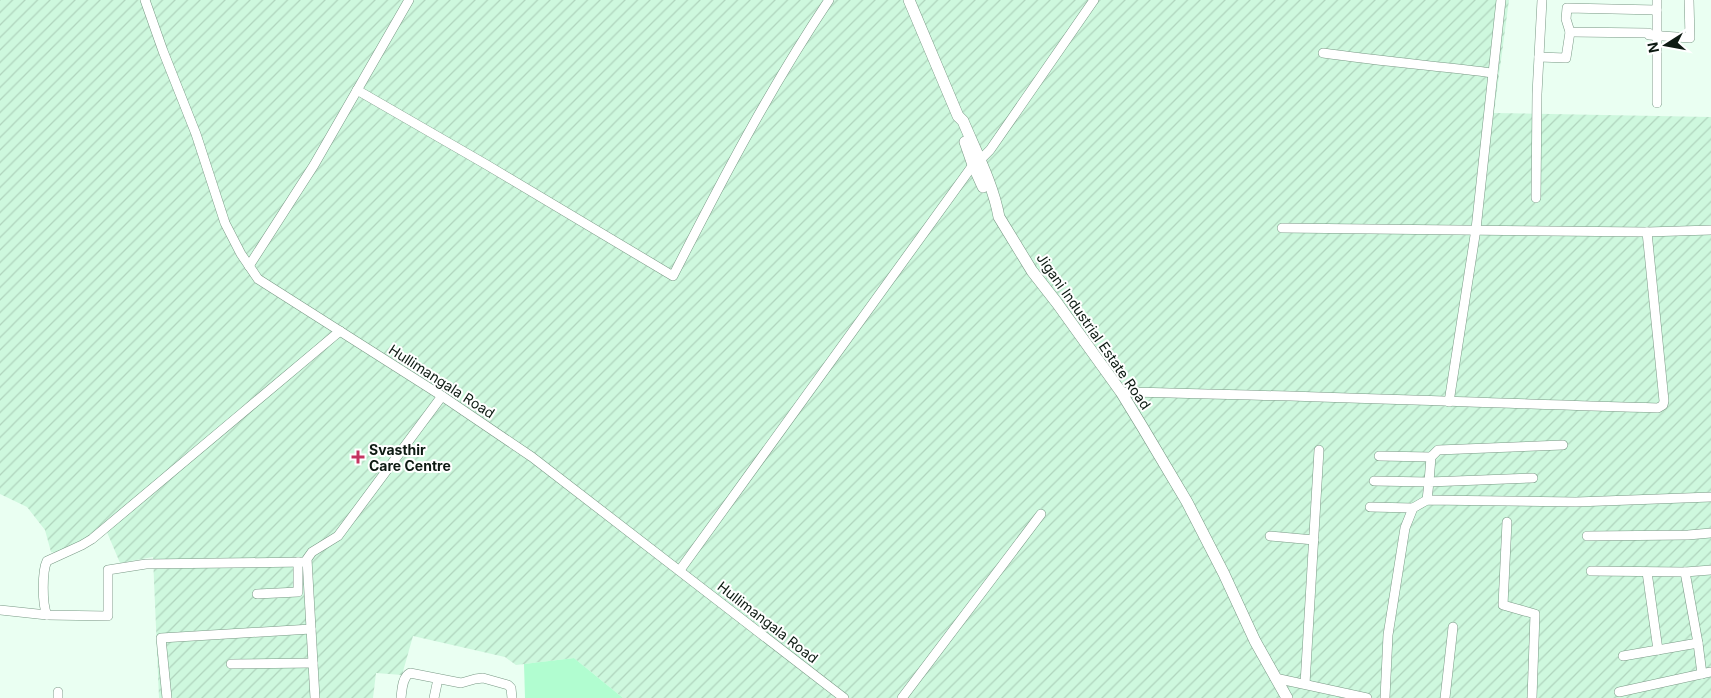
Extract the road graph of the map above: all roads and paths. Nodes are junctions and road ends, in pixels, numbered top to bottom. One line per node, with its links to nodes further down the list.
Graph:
1 (145, 0): 24 (street, Hullimangala Road)
2 (409, 0): 16 (street)
3 (829, 0): 16 (street)
4 (909, 0): 18 (main road, Jigani Industrial Estate Road)
5 (1094, 0): 18 (street)
6 (1501, 0): 15 (street)
7 (1542, 0): 14 (street)
8 (1657, 0): 10 (street)
9 (1689, 0): 12 (street)
10 (1657, 10): 11 (street); 12 (street)
11 (1570, 32): 12 (street); 14 (street)
12 (1658, 36): 17 (street)
13 (1322, 53): 15 (street)
14 (1539, 57): 19 (street)
15 (1493, 73): 21 (street)
16 (357, 90): 24 (street)
17 (1657, 103)
18 (976, 162): 26 (main road, Jigani Industrial Estate Road); 47 (street)
19 (1536, 198)
20 (1282, 228): 21 (street)
21 (1476, 229): 23 (street); 28 (street)
22 (1711, 230): 23 (street)
23 (1647, 232): 28 (street)
24 (249, 266): 25 (street, Hullimangala Road)
25 (340, 331): 27 (street, Hullimangala Road); 54 (street)
26 (1121, 392): 28 (street); 63 (main road, Jigani Industrial Estate Road)
27 (442, 396): 46 (street); 47 (street, Hullimangala Road)
28 (1449, 402)
29 (1563, 445): 32 (street)
30 (1320, 450): 45 (street)
31 (1379, 456): 32 (street)
32 (1431, 457): 35 (street)
33 (1533, 478): 35 (street)
34 (1374, 481): 35 (street)
35 (1428, 482): 37 (street)
36 (1711, 498): 37 (street)
37 (1427, 500): 39 (street)
38 (1370, 507): 39 (street)
39 (1413, 508): 76 (street)
40 (1040, 514): 73 (street)
41 (1507, 522): 78 (street)
42 (1711, 533): 44 (street)
43 (1270, 536): 45 (street)
44 (1587, 536)
45 (1314, 540): 65 (street)
46 (302, 562): 52 (street); 54 (street); 56 (street)
47 (680, 570): 72 (street, Hullimangala Road)
48 (1711, 570): 51 (street)
49 (1591, 572): 50 (street)
50 (1647, 572): 51 (street); 58 (street)
51 (1685, 572): 57 (street)
52 (257, 594)
53 (0, 610): 54 (street)
54 (47, 614)
55 (1452, 627): 77 (street)
56 (311, 630): 60 (street); 67 (street)
57 (1698, 642): 58 (street); 62 (street)
58 (1658, 650): 59 (street)
59 (1623, 656)
60 (313, 663): 61 (street); 68 (street)
61 (231, 664)
62 (1706, 673): 66 (street)
63 (1275, 678): 65 (street); 74 (main road, Jigani Industrial Estate Road)
64 (438, 679): 69 (street); 70 (street); 71 (street)
65 (1305, 684): 75 (street)
66 (1619, 692)
67 (167, 698)
68 (315, 698)
69 (401, 698)
70 (434, 698)
71 (512, 698)
72 (844, 698)
73 (902, 698)
74 (1287, 698)
75 (1367, 698)
76 (1385, 698)
77 (1445, 698)
78 (1532, 698)

